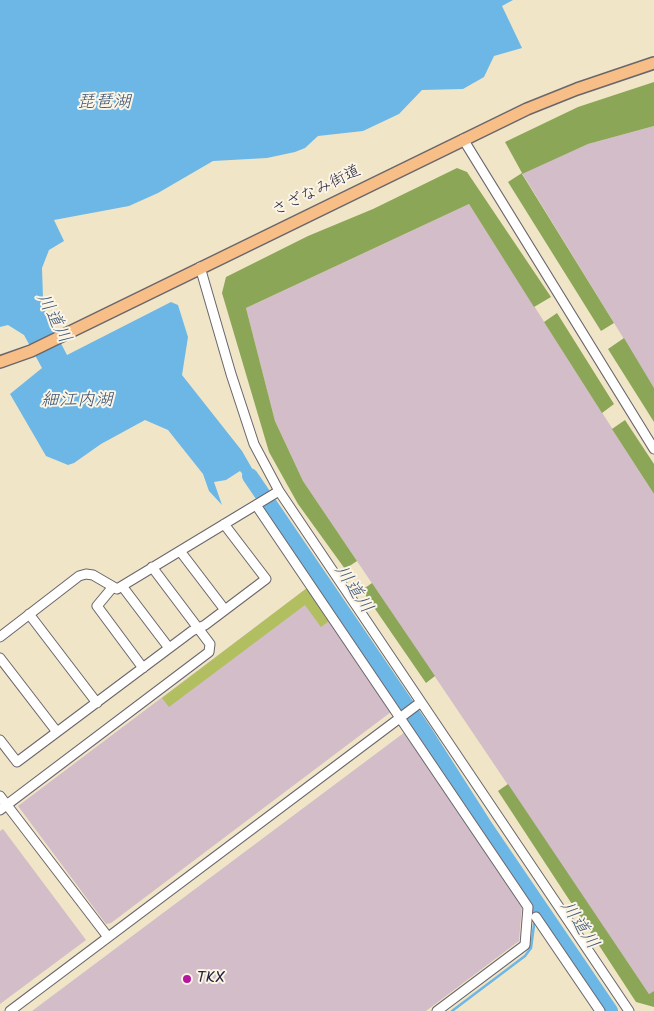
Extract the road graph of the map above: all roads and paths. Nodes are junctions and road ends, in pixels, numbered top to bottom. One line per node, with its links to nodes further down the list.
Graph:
1 (654, 63): 2 (main road, さざなみ街道)
2 (463, 139): 3 (main road, さざなみ街道); 5 (street)
3 (200, 267): 4 (main road, さざなみ街道); 6 (street)
4 (0, 362)
5 (654, 449)
6 (276, 493): 7 (street); 21 (street)
7 (258, 504): 8 (street); 22 (street)
8 (224, 524): 9 (street); 13 (street)
9 (180, 551): 10 (street); 13 (street)
10 (152, 567): 11 (street); 15 (street)
11 (122, 586): 12 (street); 17 (street)
12 (112, 588): 14 (street); 19 (street)
13 (226, 610): 15 (street)
14 (30, 614): 16 (street); 20 (street)
15 (198, 628): 17 (street); 26 (street)
16 (0, 637)
17 (169, 648): 19 (street)
18 (0, 658): 23 (street)
19 (143, 668): 20 (street)
20 (96, 702): 23 (street)
21 (418, 705): 22 (street); 32 (street)
22 (402, 717): 28 (street); 30 (street)
23 (57, 732): 24 (street)
24 (0, 740)
25 (0, 796): 26 (street)
26 (3, 807): 28 (street)
27 (536, 917): 31 (street)
28 (108, 938): 29 (street)
29 (10, 1011)
30 (437, 1011)
31 (600, 1011)
32 (629, 1011)

